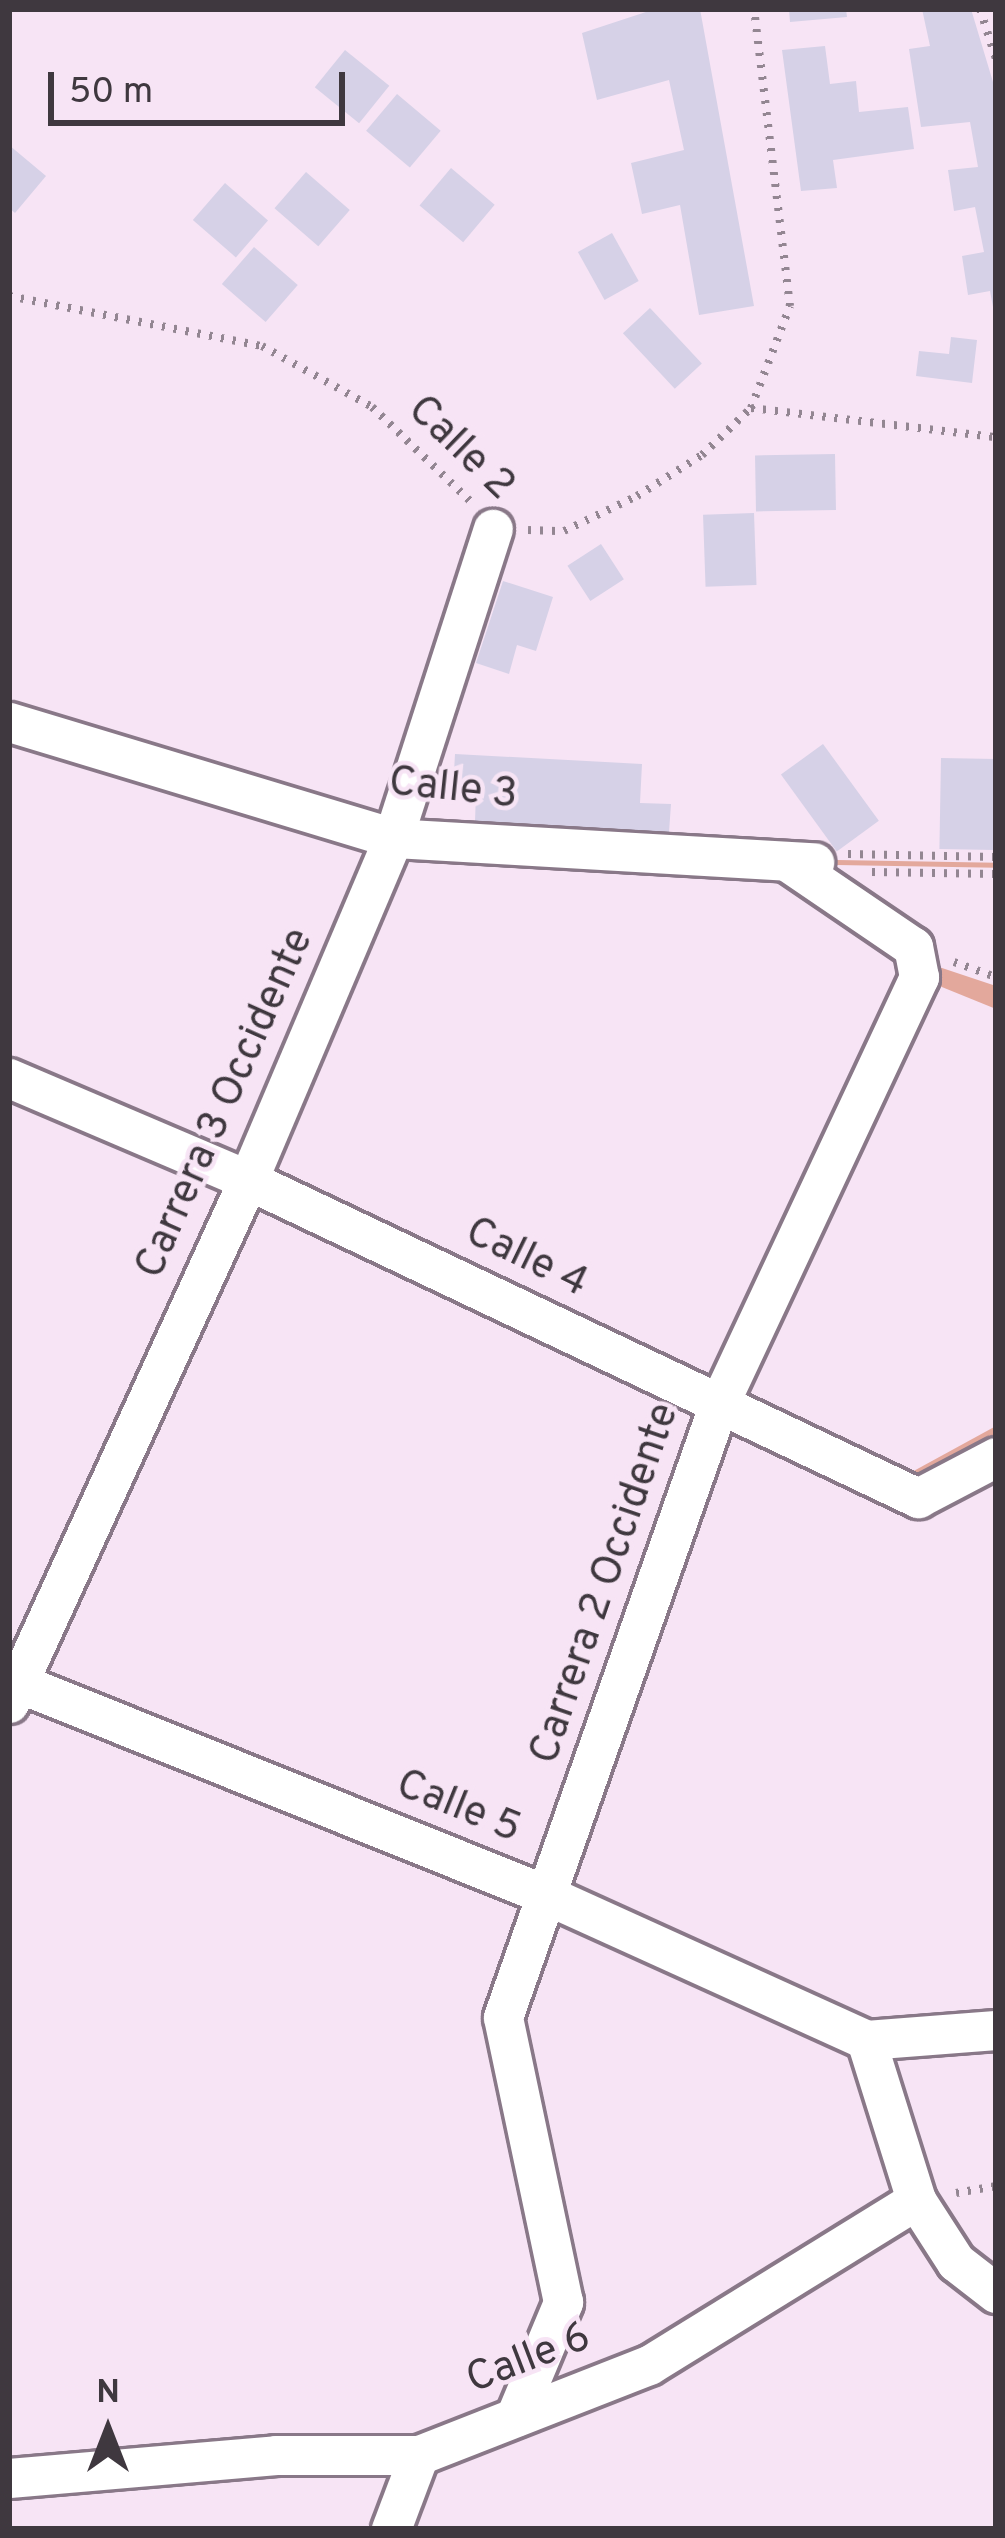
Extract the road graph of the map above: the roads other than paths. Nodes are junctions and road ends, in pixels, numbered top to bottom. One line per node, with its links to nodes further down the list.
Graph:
1 (493, 529): 3 (street, Carrera 3 Occidente)
2 (9, 722): 3 (street, Calle 3)
3 (393, 838): 4 (street, Calle 3); 7 (street, Carrera 3 Occidente)
4 (788, 862): 5 (street, Calle 3); 8 (street, Carrera 2 Occidente)
5 (831, 862)
6 (9, 1078): 7 (street, Calle 4)
7 (248, 1180): 8 (street, Calle 4); 10 (street, Carrera 3 Occidente)
8 (718, 1406): 9 (street, Calle 4); 11 (street, Carrera 2 Occidente)
9 (996, 1456)
10 (12, 1688): 11 (street, Calle 5)
11 (549, 1897): 13 (street, Calle 5); 16 (street, Carrera 2 Occidente)
12 (996, 2030): 13 (street, Calle 5)
13 (866, 2040): 14 (street)
14 (916, 2200): 15 (street); 16 (street, Calle 6)
15 (996, 2293)
16 (515, 2417): 17 (street, Calle 6)
17 (419, 2456): 18 (street, Calle 6); 19 (street)
18 (9, 2478)
19 (391, 2529)

